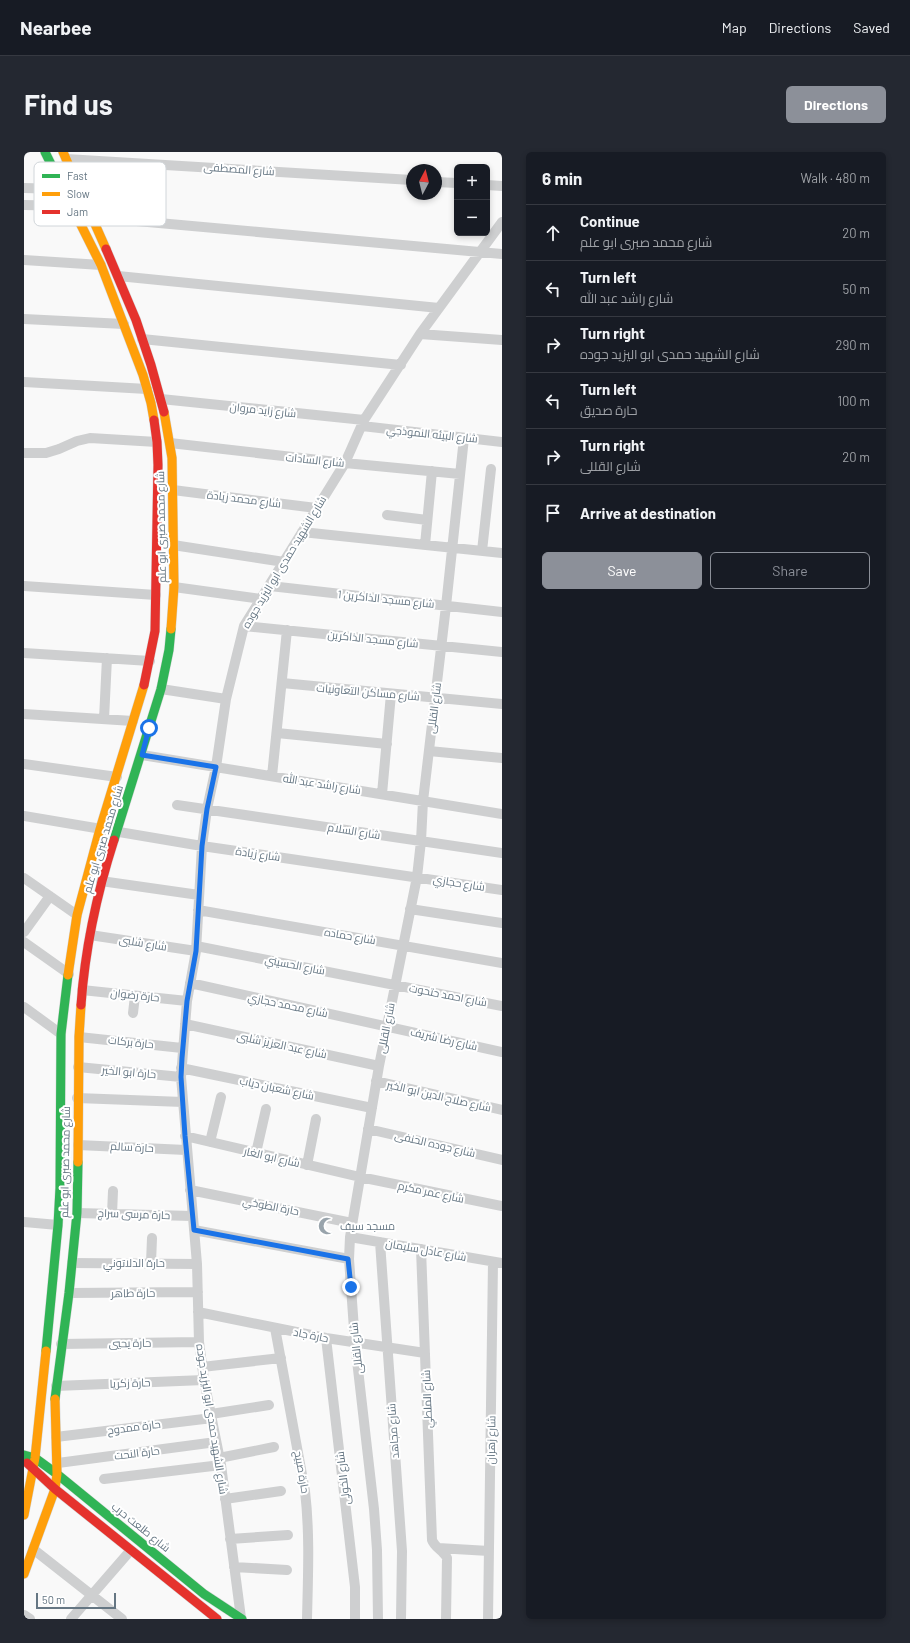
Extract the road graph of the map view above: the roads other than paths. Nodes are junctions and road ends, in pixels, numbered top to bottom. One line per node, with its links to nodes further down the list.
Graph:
1 (45, 152): 3 (street, شارع محمد صبرى ابو علم)
2 (64, 155): 4 (street, شارع المصطفى)
3 (50, 162)
4 (161, 162)
5 (166, 162): 6 (street, شارع المصطفى)
6 (406, 180)
7 (442, 182): 8 (street)
8 (454, 183)
9 (490, 185): 10 (street)
10 (502, 186)
11 (24, 188): 12 (street)
12 (34, 188)
13 (24, 205): 14 (street)
14 (34, 205)
15 (502, 222): 19 (street, شارع الشهيد حمدى ابو اليزيد جوده)
16 (166, 224): 19 (street)
17 (81, 226): 22 (street, شارع محمد صبرى ابو علم)
18 (96, 226): 23 (street, شارع محمد صبرى ابو علم)
19 (479, 252): 20 (street); 24 (street, شارع الشهيد حمدى ابو اليزيد جوده)
20 (502, 254)
21 (24, 260): 22 (street)
22 (101, 265): 26 (street, شارع محمد صبرى ابو علم)
23 (118, 276): 24 (street); 28 (street, شارع محمد صبرى ابو علم)
24 (440, 308): 27 (street, شارع الشهيد حمدى ابو اليزيد جوده)
25 (24, 319): 26 (street)
26 (124, 324): 32 (street, شارع محمد صبرى ابو علم)
27 (420, 334): 29 (street); 30 (street, شارع الشهيد حمدى ابو اليزيد جوده)
28 (142, 339): 30 (street); 33 (street, شارع محمد صبرى ابو علم)
29 (502, 340)
30 (401, 365): 34 (street, شارع الشهيد حمدى ابو اليزيد جوده)
31 (24, 382): 32 (street)
32 (147, 389): 36 (street, شارع محمد صبرى ابو علم)
33 (161, 399): 34 (street, شارع زايد مروان); 38 (street, شارع محمد صبرى ابو علم)
34 (363, 423): 35 (street, شارع البيئه النموذجي); 40 (street, شارع الشهيد حمدى ابو اليزيد جوده)
35 (464, 438): 37 (street, شارع البيئه النموذجي); 43 (street, شارع القللى)
36 (157, 442): 39 (street); 58 (street, شارع محمد صبرى ابو علم)
37 (502, 442)
38 (170, 443): 40 (street, شارع السادات); 44 (street, شارع محمد صبرى ابو علم)
39 (24, 453)
40 (345, 463): 42 (street, شارع السادات); 45 (street, شارع الشهيد حمدى ابو اليزيد جوده)
41 (491, 469): 52 (street)
42 (432, 471): 43 (street, شارع السادات); 47 (street)
43 (460, 474): 51 (street, شارع القللى)
44 (173, 490): 45 (street, شارع محمد زيادة); 49 (street, شارع محمد صبرى ابو علم)
45 (316, 508): 48 (street, شارع الشهيد حمدى ابو اليزيد جوده)
46 (387, 515): 47 (street)
47 (428, 520): 50 (street)
48 (302, 532): 50 (street); 54 (street, شارع الشهيد حمدى ابو اليزيد جوده)
49 (173, 545): 54 (street); 57 (street, شارع محمد صبرى ابو علم)
50 (425, 545): 51 (street)
51 (452, 548): 52 (street); 60 (street, شارع القللى)
52 (482, 551): 53 (street)
53 (502, 553)
54 (284, 562): 56 (street, شارع الشهيد حمدى ابو اليزيد جوده)
55 (24, 586): 58 (street)
56 (270, 586): 59 (street, شارع الشهيد حمدى ابو اليزيد جوده); 60 (street, شارع مسجد الذاكرين 1)
57 (174, 587): 59 (street); 70 (street, شارع محمد صبرى ابو علم)
58 (156, 595): 68 (street, شارع محمد صبرى ابو علم)
59 (262, 599): 62 (street, شارع الشهيد حمدى ابو اليزيد جوده)
60 (446, 606): 61 (street, شارع مسجد الذاكرين 1); 64 (street, شارع القللى)
61 (502, 612)
62 (244, 626): 63 (street, شارع مسجد الذاكرين); 73 (street, شارع الشهيد حمدى ابو اليزيد جوده)
63 (287, 630): 64 (street, شارع مسجد الذاكرين); 69 (street)
64 (441, 646): 65 (street, شارع مسجد الذاكرين); 72 (street, شارع القللى)
65 (502, 652)
66 (24, 653): 67 (street)
67 (107, 658): 68 (street); 76 (street)
68 (150, 661): 77 (street, شارع محمد صبرى ابو علم)
69 (282, 683): 71 (street, شارع مساكن التعاونيات); 78 (street)
70 (161, 688): 73 (street); 81 (street, شارع محمد صبرى ابو علم)
71 (392, 694): 72 (street, شارع مساكن التعاونيات); 79 (street)
72 (434, 698): 74 (street, شارع مساكن التعاونيات); 80 (street, شارع القللى)
73 (226, 699): 84 (street, شارع الشهيد حمدى ابو اليزيد جوده)
74 (502, 704)
75 (24, 714): 76 (street)
76 (104, 719): 77 (street)
77 (133, 721): 86 (street, شارع محمد صبرى ابو علم)
78 (277, 733): 79 (street); 85 (street)
79 (387, 744): 87 (street)
80 (428, 751): 82 (street); 88 (street, شارع القللى)
81 (142, 755): 84 (street, شارع راشد عبد الله); 94 (street, شارع محمد صبرى ابو علم)
82 (502, 758)
83 (24, 764): 86 (street)
84 (216, 767): 85 (street, شارع راشد عبد الله); 90 (street, شارع الشهيد حمدى ابو اليزيد جوده)
85 (272, 776): 87 (street, شارع راشد عبد الله)
86 (117, 777): 93 (street, شارع محمد صبرى ابو علم)
87 (382, 794): 88 (street, شارع راشد عبد الله)
88 (423, 801): 91 (street, شارع راشد عبد الله); 95 (street, شارع القللى)
89 (177, 805): 90 (street, شارع السلام)
90 (207, 809): 95 (street, شارع السلام); 96 (street, شارع الشهيد حمدى ابو اليزيد جوده)
91 (502, 814)
92 (24, 816): 93 (street, شارع زيادة)
93 (100, 829): 94 (street, شارع زيادة); 106 (street, شارع محمد صبرى ابو علم)
94 (116, 832): 96 (street, شارع زيادة); 100 (street, شارع محمد صبرى ابو علم)
95 (421, 841): 97 (street, شارع السلام); 98 (street, شارع القللى)
96 (202, 846): 98 (street, شارع زيادة); 102 (street, شارع الشهيد حمدى ابو اليزيد جوده)
97 (502, 853)
98 (417, 877): 101 (street, شارع حجازي); 104 (street, شارع القللى)
99 (24, 878): 103 (street)
100 (101, 881): 102 (street); 109 (street, شارع محمد صبرى ابو علم)
101 (502, 890)
102 (199, 895): 105 (street, شارع الشهيد حمدى ابو اليزيد جوده)
103 (50, 896): 106 (street); 108 (street)
104 (410, 909): 107 (street); 111 (street, شارع القللى)
105 (198, 910): 111 (street, شارع حماده); 112 (street, شارع الشهيد حمدى ابو اليزيد جوده)
106 (77, 915): 114 (street, شارع محمد صبرى ابو علم)
107 (502, 923)
108 (24, 932)
109 (90, 935): 112 (street, شارع شلبى); 117 (street, شارع محمد صبرى ابو علم)
110 (24, 942): 114 (street)
111 (403, 945): 113 (street, شارع حماده); 116 (street, شارع القللى)
112 (196, 949): 115 (street, شارع الشهيد حمدى ابو اليزيد جوده); 116 (street, شارع الحسيني)
113 (502, 963)
114 (69, 974): 125 (street, شارع محمد صبرى ابو علم)
115 (190, 983): 119 (street, شارع الشهيد حمدى ابو اليزيد جوده); 124 (street, شارع محمد حجازي)
116 (394, 984): 120 (street, شارع احمد حتحوت); 124 (street, شارع القللى)
117 (82, 990): 118 (street, حارة رضوان); 126 (street, شارع محمد صبرى ابو علم)
118 (135, 996): 119 (street, حارة رضوان); 122 (street)
119 (187, 1001): 123 (street, شارع الشهيد حمدى ابو اليزيد جوده)
120 (502, 1006)
121 (24, 1007): 125 (street)
122 (133, 1013)
123 (185, 1024): 127 (street, شارع الشهيد حمدى ابو اليزيد جوده); 129 (street, شارع عبد العزيز شلبى)
124 (387, 1026): 128 (street, شارع رضا شريف); 129 (street, شارع القللى)
125 (61, 1034): 157 (street, شارع محمد صبرى ابو علم)
126 (79, 1037): 127 (street, حارة بركات); 130 (street, شارع محمد صبرى ابو علم)
127 (182, 1048): 131 (street, شارع الشهيد حمدى ابو اليزيد جوده)
128 (502, 1052)
129 (379, 1066): 132 (street, شارع القللى)
130 (78, 1067): 131 (street, حارة ابو الخير); 134 (street, شارع محمد صبرى ابو علم)
131 (181, 1073): 135 (street, شارع الشهيد حمدى ابو اليزيد جوده); 136 (street, شارع شعبان دياب)
132 (376, 1081): 136 (street, شارع القللى); 138 (street, شارع صلاح الدين ابو الخير)
133 (221, 1097): 142 (street)
134 (77, 1098): 135 (street); 143 (street, شارع محمد صبرى ابو علم)
135 (183, 1102): 141 (street, شارع الشهيد حمدى ابو اليزيد جوده)
136 (372, 1108): 140 (street, شارع القللى)
137 (266, 1109): 145 (street)
138 (502, 1110)
139 (316, 1119): 147 (street)
140 (368, 1129): 146 (street, شارع جوده الحنفى); 148 (street, شارع القللى)
141 (185, 1136): 142 (street, شارع ابو الغار); 144 (street, شارع الشهيد حمدى ابو اليزيد جوده)
142 (210, 1142): 145 (street, شارع ابو الغار)
143 (78, 1145): 144 (street, حارة سالم); 152 (street, شارع محمد صبرى ابو علم)
144 (186, 1150): 149 (street, شارع الشهيد حمدى ابو اليزيد جوده)
145 (256, 1153): 147 (street, شارع ابو الغار)
146 (502, 1160)
147 (307, 1165): 148 (street, شارع ابو الغار)
148 (360, 1177): 151 (street, شارع عمر مكرم); 156 (street, شارع القللى)
149 (190, 1190): 154 (street, شارع الشهيد حمدى ابو اليزيد جوده); 156 (street, حارة الطوخي)
150 (113, 1191): 153 (street)
151 (502, 1206)
152 (77, 1213): 153 (street, حارة مرسى سراج); 165 (street, شارع محمد صبرى ابو علم)
153 (112, 1214): 154 (street, حارة مرسى سراج)
154 (192, 1216): 158 (street, شارع الشهيد حمدى ابو اليزيد جوده)
155 (24, 1222): 157 (street)
156 (352, 1223): 159 (street, شارع القللى)
157 (58, 1225): 188 (street, شارع محمد صبرى ابو علم)
158 (194, 1230): 163 (street); 167 (street, شارع الشهيد حمدى ابو اليزيد جوده)
159 (350, 1237): 161 (street, شارع عادل سليمان); 163 (street, شارع القللى)
160 (152, 1238): 166 (street)
161 (380, 1242): 162 (street, شارع عادل سليمان); 176 (street, شارع مجاهد)
162 (421, 1249): 164 (street, شارع عادل سليمان); 177 (street, شارع الملطي)
163 (348, 1259): 174 (street, شارع القللى)
164 (497, 1262): 204 (street, شارع زهران)
165 (72, 1263): 166 (street, حارة الدلاتوني); 169 (street, شارع محمد صبرى ابو علم)
166 (151, 1263): 167 (street, حارة الدلاتوني)
167 (197, 1264): 168 (street, شارع الشهيد حمدى ابو اليزيد جوده)
168 (198, 1292): 169 (street, حارة طاهر); 170 (street, شارع الشهيد حمدى ابو اليزيد جوده)
169 (69, 1293): 175 (street, شارع محمد صبرى ابو علم)
170 (198, 1312): 171 (street, حارة جاد); 173 (street, شارع الشهيد حمدى ابو اليزيد جوده)
171 (275, 1328): 172 (street, حارة جاد); 178 (street, حارة صبيح)
172 (326, 1338): 174 (street, حارة جاد); 216 (street, شارع الخولى)
173 (199, 1342): 175 (street, حارة يحيي); 179 (street, شارع الشهيد حمدى ابو اليزيد جوده)
174 (355, 1343): 176 (street, حارة جاد); 217 (street, شارع القللى)
175 (61, 1344): 181 (street, شارع محمد صبرى ابو علم)
176 (388, 1348): 177 (street, حارة جاد); 218 (street, شارع مجاهد)
177 (425, 1353): 201 (street, شارع الملطي)
178 (281, 1358): 179 (street); 215 (street, حارة صبيح)
179 (202, 1367): 180 (street, شارع الشهيد حمدى ابو اليزيد جوده)
180 (204, 1380): 181 (street, حارة زكريا); 183 (street, شارع الشهيد حمدى ابو اليزيد جوده)
181 (56, 1386): 184 (street, شارع محمد صبرى ابو علم)
182 (269, 1405): 183 (street, حارة ممدوح)
183 (211, 1416): 184 (street, حارة ممدوح); 185 (street, شارع الشهيد حمدى ابو اليزيد جوده)
184 (56, 1437): 190 (street, شارع محمد صبرى ابو علم)
185 (216, 1442): 189 (street, شارع الشهيد حمدى ابو اليزيد جوده); 190 (street, حارة النحت)
186 (274, 1447): 189 (street)
187 (24, 1456): 188 (street, شارع طلعت حرب); 191 (street, شارع طلعت حرب)
188 (35, 1458): 191 (street, شارع محمد صبرى ابو علم); 192 (street, شارع طلعت حرب)
189 (220, 1462): 193 (street); 197 (street, شارع الشهيد حمدى ابو اليزيد جوده)
190 (58, 1463): 192 (street, شارع محمد صبرى ابو علم)
191 (33, 1469): 194 (street, شارع طلعت حرب); 196 (street, شارع محمد صبرى ابو علم)
192 (57, 1474): 194 (street, شارع محمد صبرى ابو علم); 214 (street, شارع طلعت حرب)
193 (104, 1479)
194 (55, 1489): 202 (street, شارع محمد صبرى ابو علم); 203 (street, شارع طلعت حرب)
195 (281, 1491): 197 (street)
196 (26, 1498): 198 (street, شارع محمد صبرى ابو علم)
197 (226, 1499): 200 (street, شارع الشهيد حمدى ابو اليزيد جوده)
198 (24, 1515)
199 (288, 1534): 200 (street)
200 (230, 1539): 205 (street, شارع الشهيد حمدى ابو اليزيد جوده)
201 (438, 1548): 204 (street); 219 (street, شارع الملطي)
202 (34, 1549): 207 (street, شارع محمد صبرى ابو علم); 208 (street)
203 (130, 1551): 208 (street); 213 (street, شارع طلعت حرب)
204 (489, 1551): 220 (street, شارع زهران)
205 (234, 1567): 206 (street); 214 (street, شارع الشهيد حمدى ابو اليزيد جوده)
206 (287, 1570)
207 (24, 1574)
208 (91, 1596): 211 (street); 212 (street)
209 (24, 1615): 210 (street)
210 (30, 1619)
211 (71, 1619)
212 (122, 1619)
213 (217, 1619)
214 (241, 1619)
215 (307, 1619)
216 (355, 1619)
217 (378, 1619)
218 (401, 1619)
219 (446, 1619)
220 (488, 1619)

